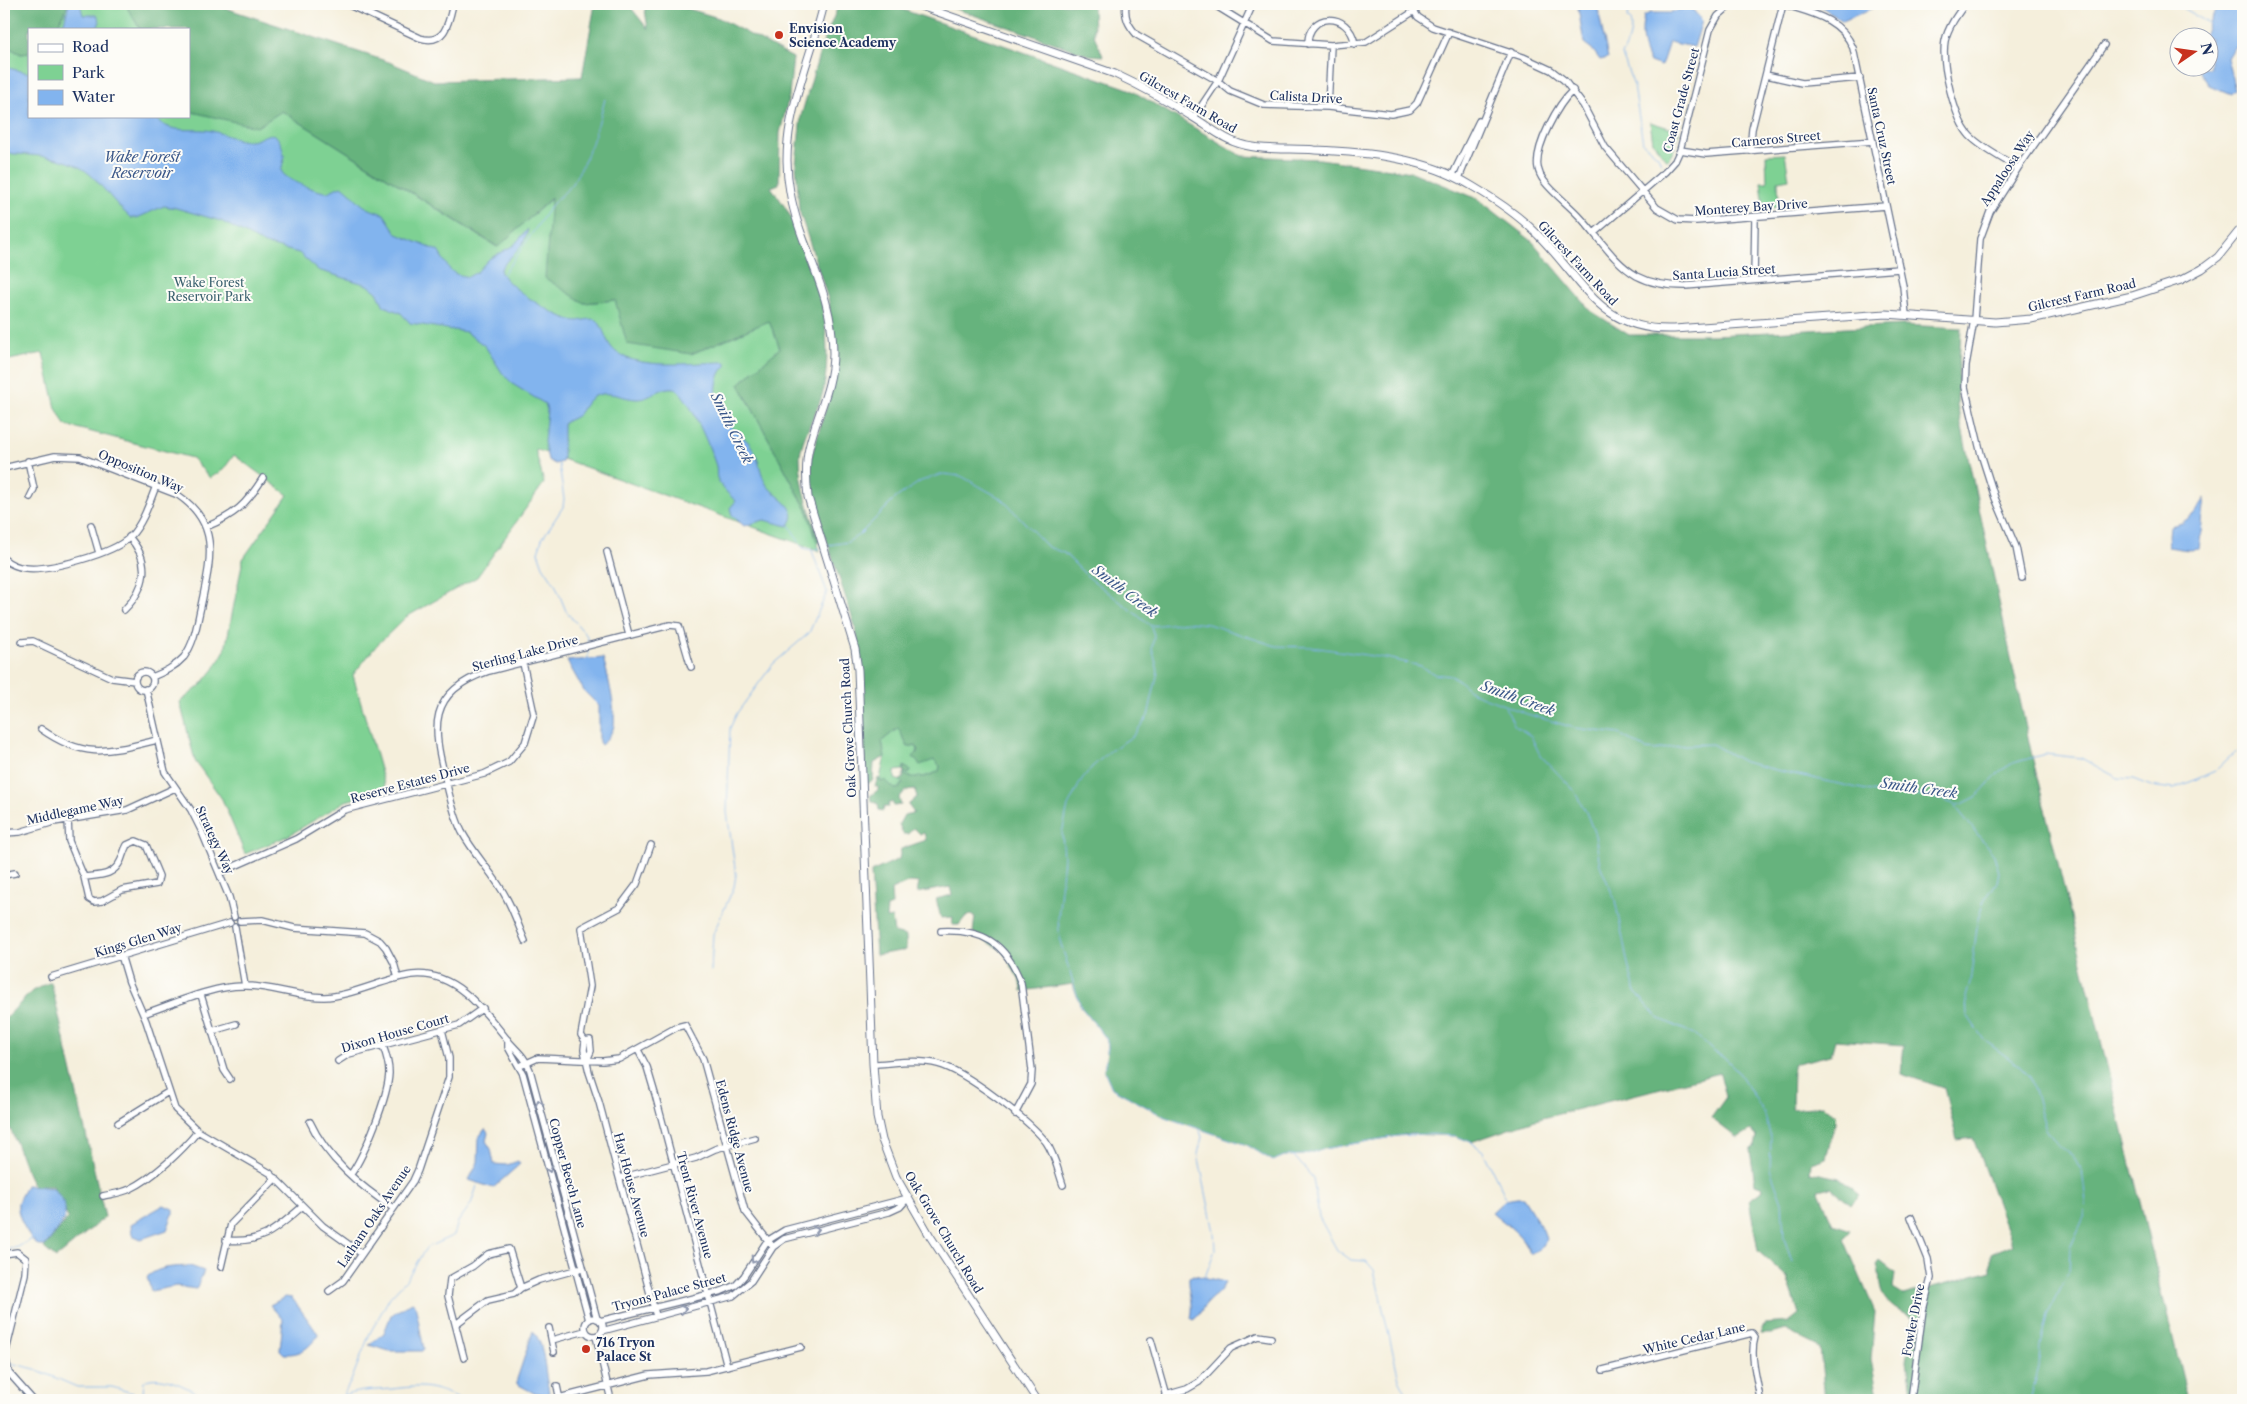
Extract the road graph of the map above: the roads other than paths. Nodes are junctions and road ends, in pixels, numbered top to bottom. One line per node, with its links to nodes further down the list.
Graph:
1 (347, 4): 2 (street)
2 (453, 4)
3 (825, 4): 93 (main road, Oak Grove Church Road)
4 (915, 4): 25 (main road, Gilcrest Farm Road)
5 (1126, 4): 22 (street, Calista Drive)
6 (1213, 4): 13 (street)
7 (1253, 4): 13 (street)
8 (1409, 4): 12 (street, Monterey Bay Drive)
9 (1732, 4): 27 (street, Coast Grade Street)
10 (1783, 4): 20 (street); 21 (street, Santa Cruz Street)
11 (1965, 4): 29 (street)
12 (1413, 12): 14 (street, Monterey Bay Drive); 16 (street)
13 (1245, 23): 15 (street); 22 (street)
14 (1449, 32): 19 (street, Monterey Bay Drive); 24 (street, Calista Drive)
15 (1308, 44): 16 (street); 17 (street)
16 (1355, 44): 17 (street)
17 (1331, 45): 24 (street)
18 (2104, 45): 29 (street, Appaloosa Way)
19 (1511, 52): 23 (street, Monterey Bay Drive); 30 (street)
20 (1766, 74): 21 (street); 28 (street)
21 (1860, 78): 26 (street, Santa Cruz Street)
22 (1218, 81): 24 (street, Calista Drive); 25 (street)
23 (1572, 90): 31 (street, Monterey Bay Drive); 35 (street, Santa Lucia Street)
24 (1328, 108)
25 (1194, 117): 30 (main road, Gilcrest Farm Road)
26 (1873, 142): 28 (street, Carneros Street); 32 (street, Santa Cruz Street)
27 (1680, 150): 28 (street, Carneros Street); 31 (street, Coast Grade Street)
28 (1750, 151)
29 (2018, 168): 39 (street, Appaloosa Way)
30 (1456, 177): 38 (main road, Gilcrest Farm Road)
31 (1643, 191): 33 (street, Monterey Bay Drive); 35 (street, Coast Grade Street)
32 (1886, 206): 33 (street, Monterey Bay Drive); 36 (street, Santa Cruz Street)
33 (1755, 217): 37 (street)
34 (2243, 227): 39 (main road, Gilcrest Farm Road)
35 (1594, 233): 37 (street, Santa Lucia Street)
36 (1900, 269): 37 (street, Santa Lucia Street); 38 (street, Santa Cruz Street)
37 (1754, 280)
38 (1906, 315): 39 (main road, Gilcrest Farm Road)
39 (1974, 320): 53 (street, Appaloosa Way)
40 (4, 364): 41 (street)
41 (4, 378)
42 (28, 461): 43 (street, Opposition Way); 45 (street, Opposition Way); 46 (street)
43 (4, 468)
44 (263, 478): 48 (street)
45 (156, 486): 48 (street, Opposition Way); 49 (street)
46 (30, 497)
47 (90, 525): 51 (street)
48 (206, 527): 59 (street, Opposition Way)
49 (129, 537): 51 (street); 54 (street)
50 (607, 552): 55 (street)
51 (99, 553): 52 (street)
52 (4, 559)
53 (2022, 578)
54 (124, 610)
55 (629, 635): 57 (street, Sterling Lake Drive); 58 (street, Sterling Lake Drive)
56 (22, 642): 60 (street)
57 (523, 663): 64 (street, Sterling Lake Drive); 64 (street, Reserve Estates Drive)
58 (691, 667)
59 (152, 677): 60 (street); 61 (street)
60 (135, 680): 61 (street)
61 (146, 689): 63 (street, Strategy Way)
62 (41, 729): 63 (street)
63 (157, 740): 65 (street, Strategy Way)
64 (446, 783): 70 (street, Reserve Estates Drive); 76 (street, Sterling Lake Drive)
65 (175, 788): 66 (street, Middlegame Way); 70 (street, Strategy Way)
66 (68, 820): 67 (street, Middlegame Way); 72 (street)
67 (4, 833)
68 (651, 845): 90 (street, Hay House Avenue)
69 (15, 873): 71 (street)
70 (219, 873): 73 (street, Strategy Way)
71 (4, 875)
72 (84, 877): 72 (street)
73 (237, 919): 74 (street); 79 (street)
74 (233, 925): 77 (street, Kings Glen Way); 80 (street)
75 (941, 931): 97 (street)
76 (524, 941)
77 (121, 955): 78 (street, Kings Glen Way); 83 (street)
78 (51, 977)
79 (398, 978): 80 (street, Copper Beech Lane); 82 (street, Copper Beech Lane)
80 (245, 986): 81 (street, Copper Beech Lane)
81 (201, 995): 83 (street, Copper Beech Lane); 86 (street)
82 (483, 1008): 85 (street, Dixon House Court); 87 (street, Copper Beech Lane)
83 (143, 1014): 96 (street)
84 (236, 1024): 86 (street)
85 (442, 1030): 88 (street, Dixon House Court); 111 (street, Latham Oaks Avenue)
86 (212, 1031): 95 (street)
87 (508, 1040): 92 (street, Copper Beech Lane); 94 (street, Copper Beech Lane)
88 (383, 1046): 91 (street, Dixon House Court); 104 (street)
89 (638, 1050): 90 (street); 102 (street, Edens Ridge Avenue); 103 (street, Trent River Avenue)
90 (586, 1060): 92 (street); 106 (street, Hay House Avenue)
91 (338, 1061)
92 (527, 1063): 94 (street); 121 (street, Copper Beech Lane, one-way to 92)
93 (873, 1064): 97 (street); 109 (main road, Oak Grove Church Road)
94 (520, 1066): 122 (street, Copper Beech Lane, one-way to 122)
95 (230, 1079)
96 (168, 1092): 99 (street); 100 (street)
97 (1015, 1114): 107 (street)
98 (310, 1122): 104 (street)
99 (118, 1123)
100 (198, 1131): 105 (street); 108 (street)
101 (755, 1138): 102 (street)
102 (727, 1147): 103 (street); 116 (street, Edens Ridge Avenue)
103 (674, 1163): 106 (street); 125 (street, Trent River Avenue)
104 (351, 1174): 111 (street)
105 (276, 1178): 110 (street); 115 (street)
106 (620, 1178): 127 (street, Hay House Avenue)
107 (1063, 1185)
108 (104, 1196)
109 (908, 1198): 112 (street, Tryons Palace Street); 114 (street, Tryons Palace Street); 150 (main road, Oak Grove Church Road)
110 (303, 1206): 115 (street); 119 (street)
111 (393, 1208): 119 (street, Latham Oaks Avenue)
112 (840, 1216): 114 (street); 116 (street, Tryons Palace Street)
113 (1911, 1217): 152 (street, Fowler Drive)
114 (842, 1223): 117 (street, Tryons Palace Street, one-way to 114)
115 (226, 1240): 120 (street)
116 (767, 1241): 117 (street, Edens Ridge Avenue); 125 (street, Tryons Palace Street, one-way to 125)
117 (773, 1247): 126 (street, Tryons Palace Street)
118 (4, 1254): 148 (street)
119 (362, 1254): 124 (street, Latham Oaks Avenue)
120 (220, 1267)
121 (583, 1268): 122 (street); 130 (street, Copper Beech Lane)
122 (576, 1270): 123 (street); 129 (street, Copper Beech Lane)
123 (521, 1288): 131 (street); 131 (street)
124 (329, 1292)
125 (708, 1294): 126 (street, Trent River Avenue); 127 (street, Tryons Palace Street)
126 (711, 1302): 128 (street, Tryons Palace Street, one-way to 126); 142 (street, Trent River Avenue)
127 (654, 1308): 128 (street, Hay House Avenue); 130 (street, Tryons Palace Street)
128 (656, 1316): 134 (street, Tryons Palace Street)
129 (589, 1320): 130 (street); 133 (street)
130 (598, 1320): 134 (street)
131 (456, 1324): 141 (street)
132 (548, 1328): 137 (street)
133 (585, 1331): 135 (street); 137 (street)
134 (602, 1331): 135 (street)
135 (596, 1336): 145 (street)
136 (1271, 1338): 146 (street)
137 (552, 1340): 140 (street)
138 (1151, 1340): 146 (street)
139 (800, 1347): 142 (street)
140 (554, 1352)
141 (464, 1358)
142 (727, 1366): 145 (street)
143 (1603, 1370): 151 (street, White Cedar Lane)
144 (557, 1386): 147 (street)
145 (608, 1387): 147 (street); 149 (street)
146 (1167, 1398)
147 (560, 1399)
148 (33, 1400)
149 (611, 1400)
150 (1037, 1400)
151 (1760, 1400)
152 (1911, 1400)

